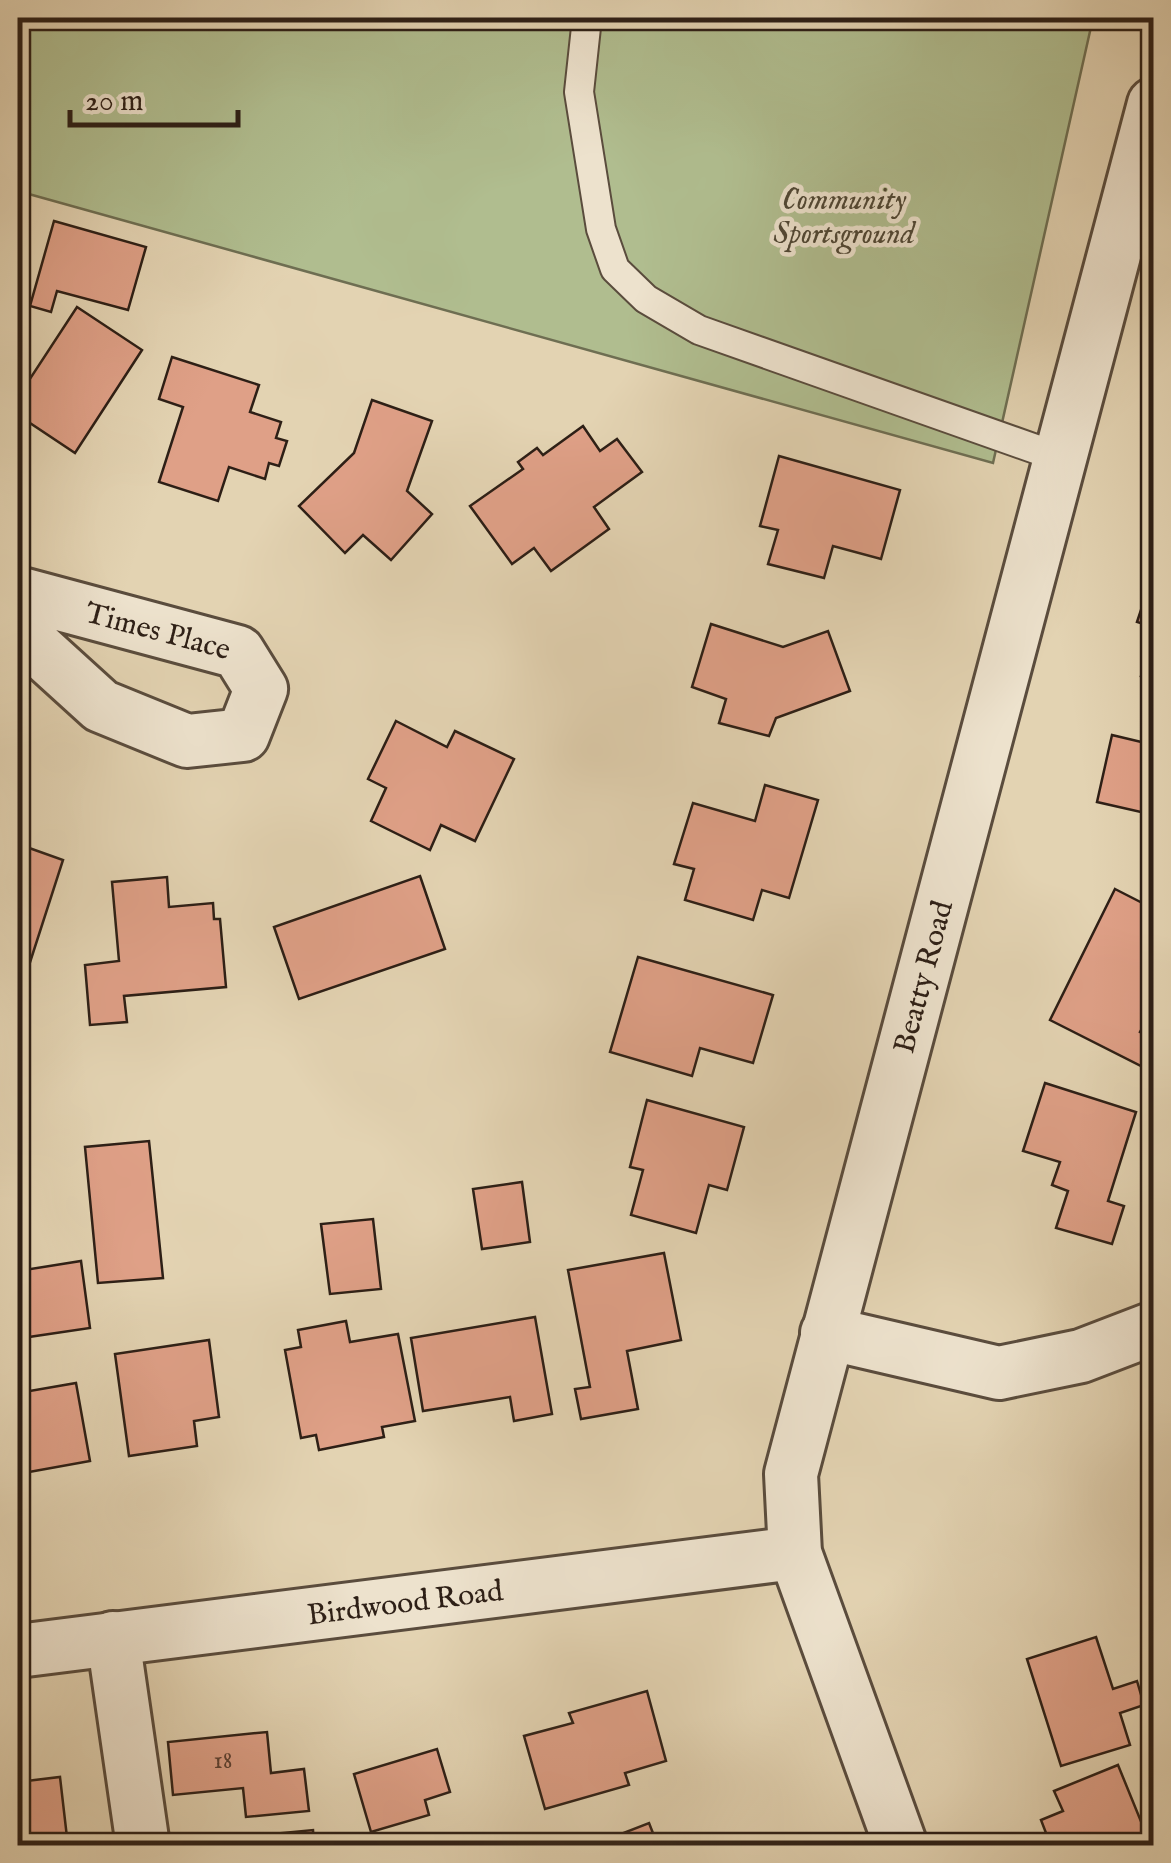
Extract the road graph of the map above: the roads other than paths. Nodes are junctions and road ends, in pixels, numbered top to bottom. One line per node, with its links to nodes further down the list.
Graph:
1 (587, 18): 3 (lane)
2 (1154, 104): 3 (street, Beatty Road)
3 (1061, 458): 7 (street, Beatty Road)
4 (18, 593): 5 (street, Times Place)
5 (18, 622)
6 (1154, 1328): 7 (street)
7 (827, 1333): 8 (street, Beatty Road)
8 (795, 1553): 9 (street, Birdwood Road); 12 (street, Beatty Road)
9 (113, 1638): 10 (street, Birdwood Road); 11 (street)
10 (18, 1651)
11 (143, 1846)
12 (900, 1846)

